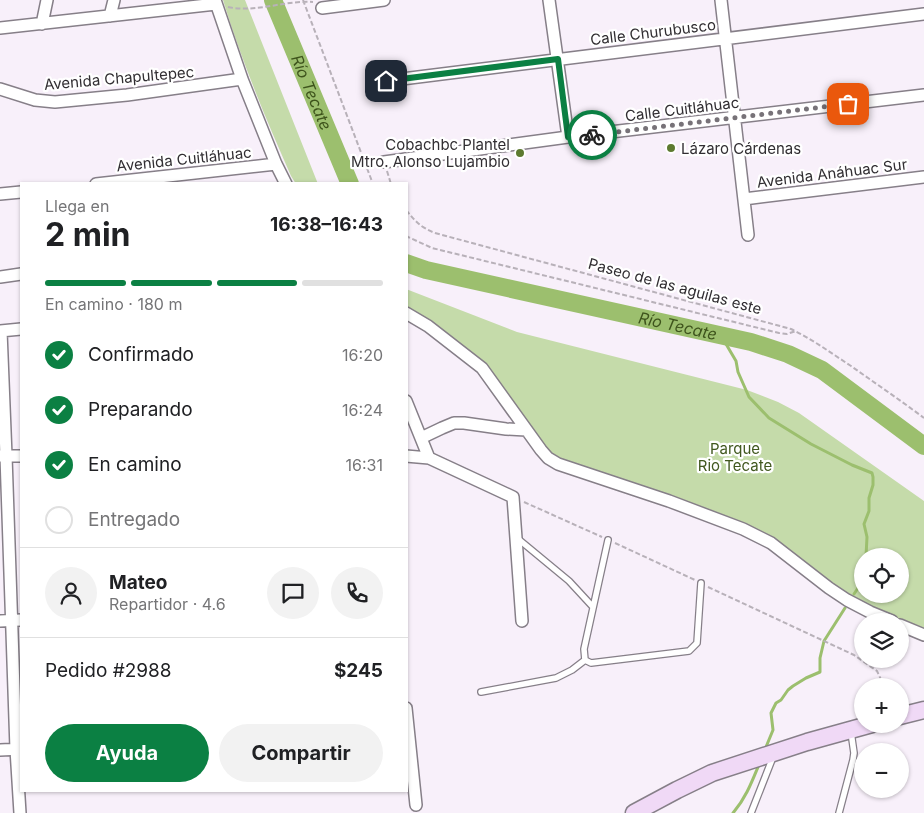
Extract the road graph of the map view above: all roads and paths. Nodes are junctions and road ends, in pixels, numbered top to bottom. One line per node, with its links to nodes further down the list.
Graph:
1 (47, 0): 12 (street)
2 (114, 0): 11 (street)
3 (384, 0): 8 (street)
4 (549, 0): 15 (street)
5 (721, 0): 14 (street)
6 (303, 1): 8 (path); 9 (path); 27 (path)
7 (216, 2): 11 (street); 16 (street)
8 (322, 8)
9 (240, 9)
10 (924, 14): 14 (street, Calle Churubusco)
11 (110, 16): 12 (street)
12 (42, 24): 13 (street)
13 (0, 28)
14 (725, 39): 15 (street, Calle Churubusco); 20 (street)
15 (558, 59): 17 (street, Calle Churubusco); 21 (street)
16 (242, 79): 18 (street, Avenida Chapultepec); 23 (street)
17 (386, 81)
18 (0, 89)
19 (924, 95): 20 (street, Calle Cuitláhuac)
20 (734, 118): 21 (street, Calle Cuitláhuac); 30 (street)
21 (568, 137): 22 (street, Calle Cuitláhuac)
22 (384, 162)
23 (276, 164): 25 (street, Avenida Cuitláhuac); 26 (street)
24 (924, 176): 30 (street, Avenida Anáhuac Sur)
25 (114, 182)
26 (285, 182)
27 (372, 182)
28 (20, 192): 29 (street)
29 (0, 194)
30 (744, 199): 32 (street)
31 (408, 213): 39 (path, Paseo de las aguilas este)
32 (748, 235)
33 (408, 236): 39 (path)
34 (20, 274): 35 (street)
35 (0, 277)
36 (408, 314): 42 (street)
37 (20, 329): 38 (street)
38 (0, 331): 44 (street)
39 (796, 331): 41 (path, Paseo de las aguilas este)
40 (408, 406): 43 (street)
41 (924, 418)
42 (526, 430): 43 (street); 52 (street)
43 (422, 438): 47 (street)
44 (3, 456): 45 (street); 53 (street)
45 (20, 456)
46 (408, 456): 47 (street)
47 (429, 458): 48 (street)
48 (515, 537): 51 (lane); 54 (street)
49 (608, 540): 51 (lane)
50 (701, 583): 57 (lane)
51 (593, 607): 57 (lane)
52 (872, 613)
53 (11, 621): 64 (street)
54 (522, 621)
55 (909, 629): 56 (street)
56 (924, 635)
57 (585, 660): 58 (lane)
58 (481, 692)
59 (922, 712): 60 (main road)
60 (909, 714)
61 (408, 727): 67 (street)
62 (854, 729): 63 (main road)
63 (851, 730): 66 (main road); 72 (lane)
64 (18, 749): 65 (street); 69 (street)
65 (0, 750)
66 (774, 753): 68 (main road); 71 (lane)
67 (416, 805)
68 (651, 809): 70 (main road)
69 (20, 813)
70 (634, 813)
71 (751, 813)
72 (839, 813)

